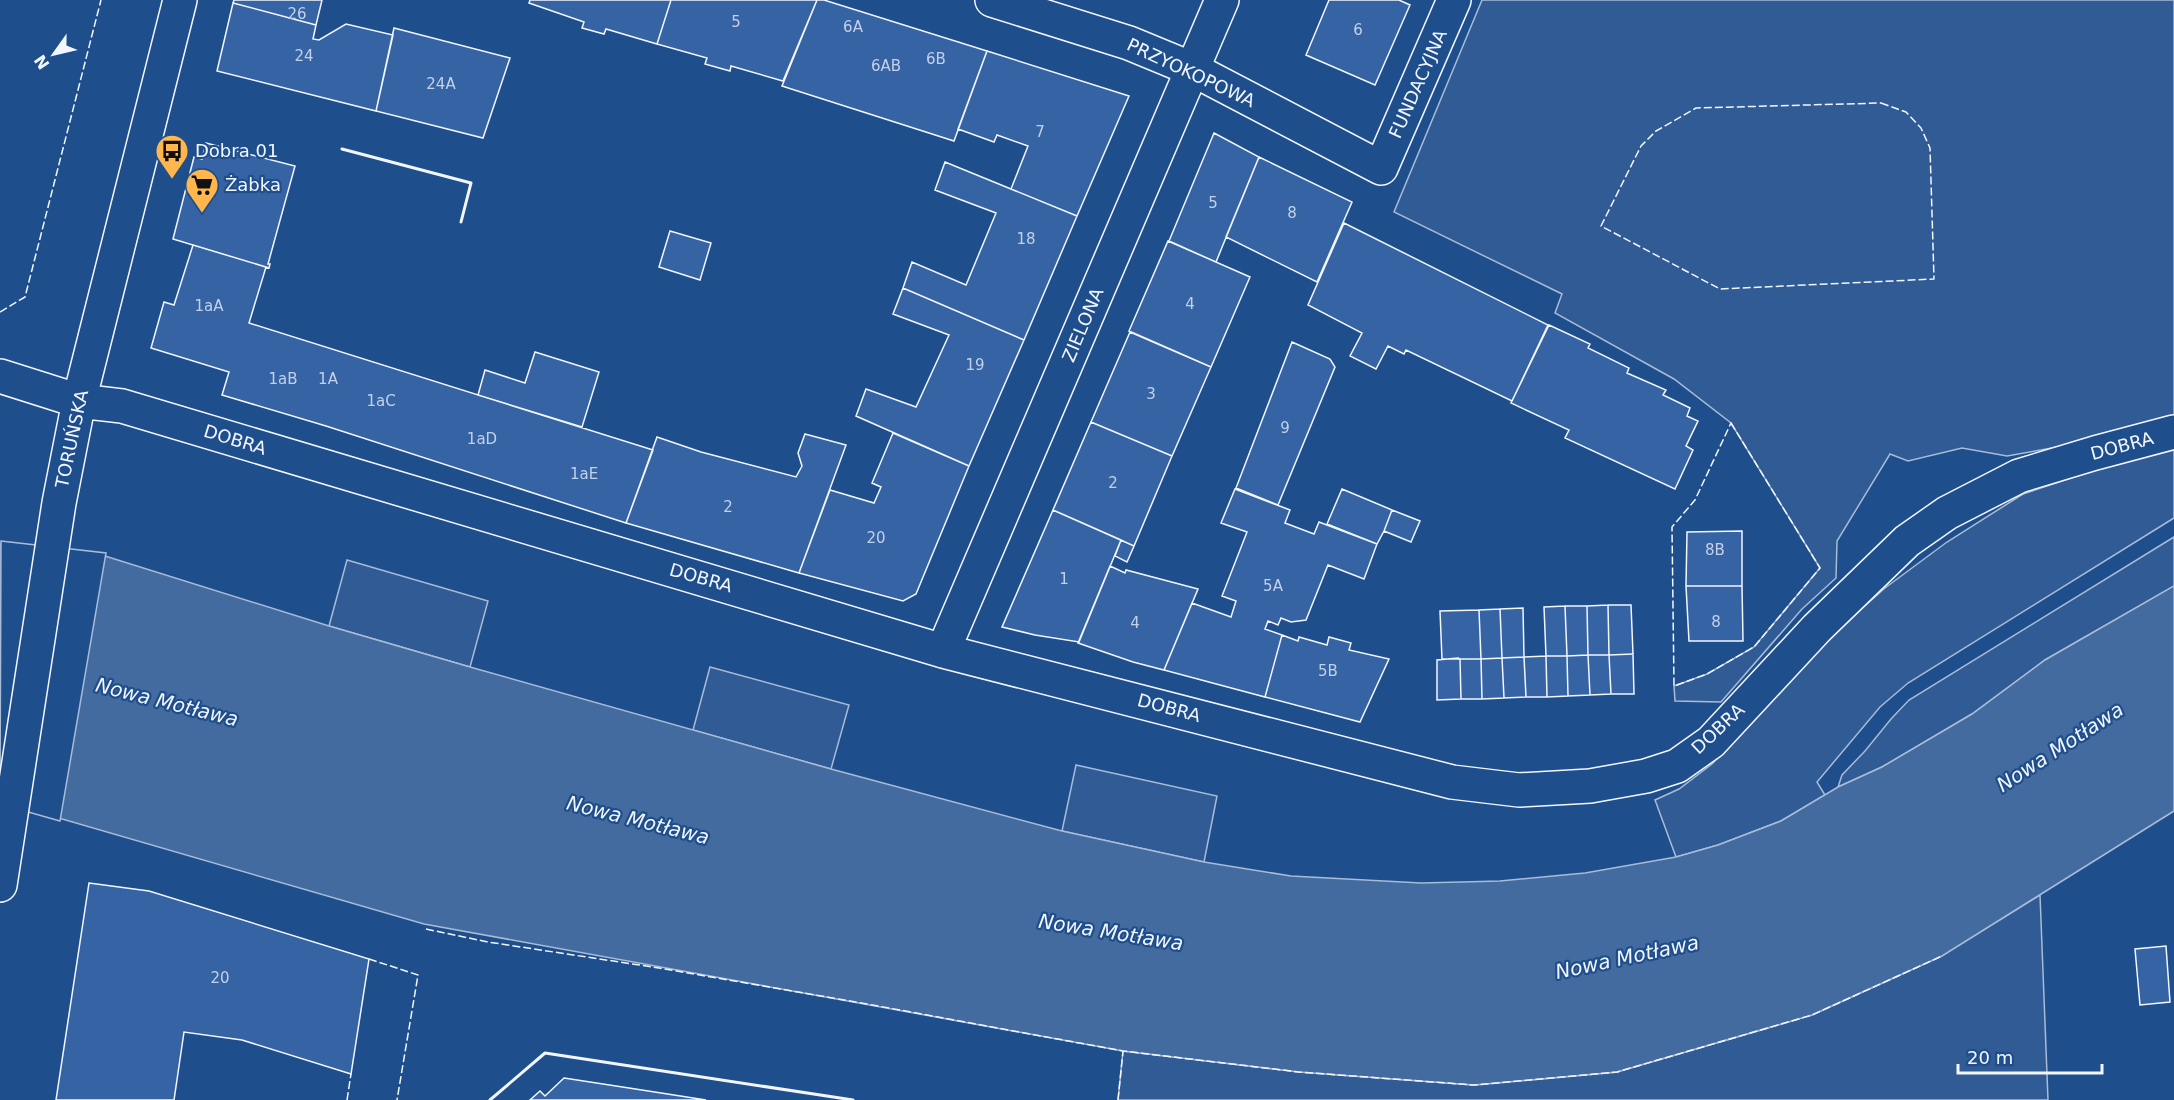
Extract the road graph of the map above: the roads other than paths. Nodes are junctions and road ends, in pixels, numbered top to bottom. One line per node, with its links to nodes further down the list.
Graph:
1 (180, 0): 8 (street, TORUŃSKA)
2 (992, 0): 5 (street, PRZYOKOPOWA)
3 (1222, 0): 5 (street, ZIELONA)
4 (1454, 0): 6 (street, FUNDACYJNA)
5 (1192, 69): 6 (street, PRZYOKOPOWA); 10 (street, ZIELONA)
6 (1381, 168)
7 (0, 376): 8 (street, DOBRA)
8 (79, 400): 10 (street, DOBRA); 11 (street, TORUŃSKA)
9 (2174, 432): 10 (street, DOBRA)
10 (943, 651)
11 (0, 885)

